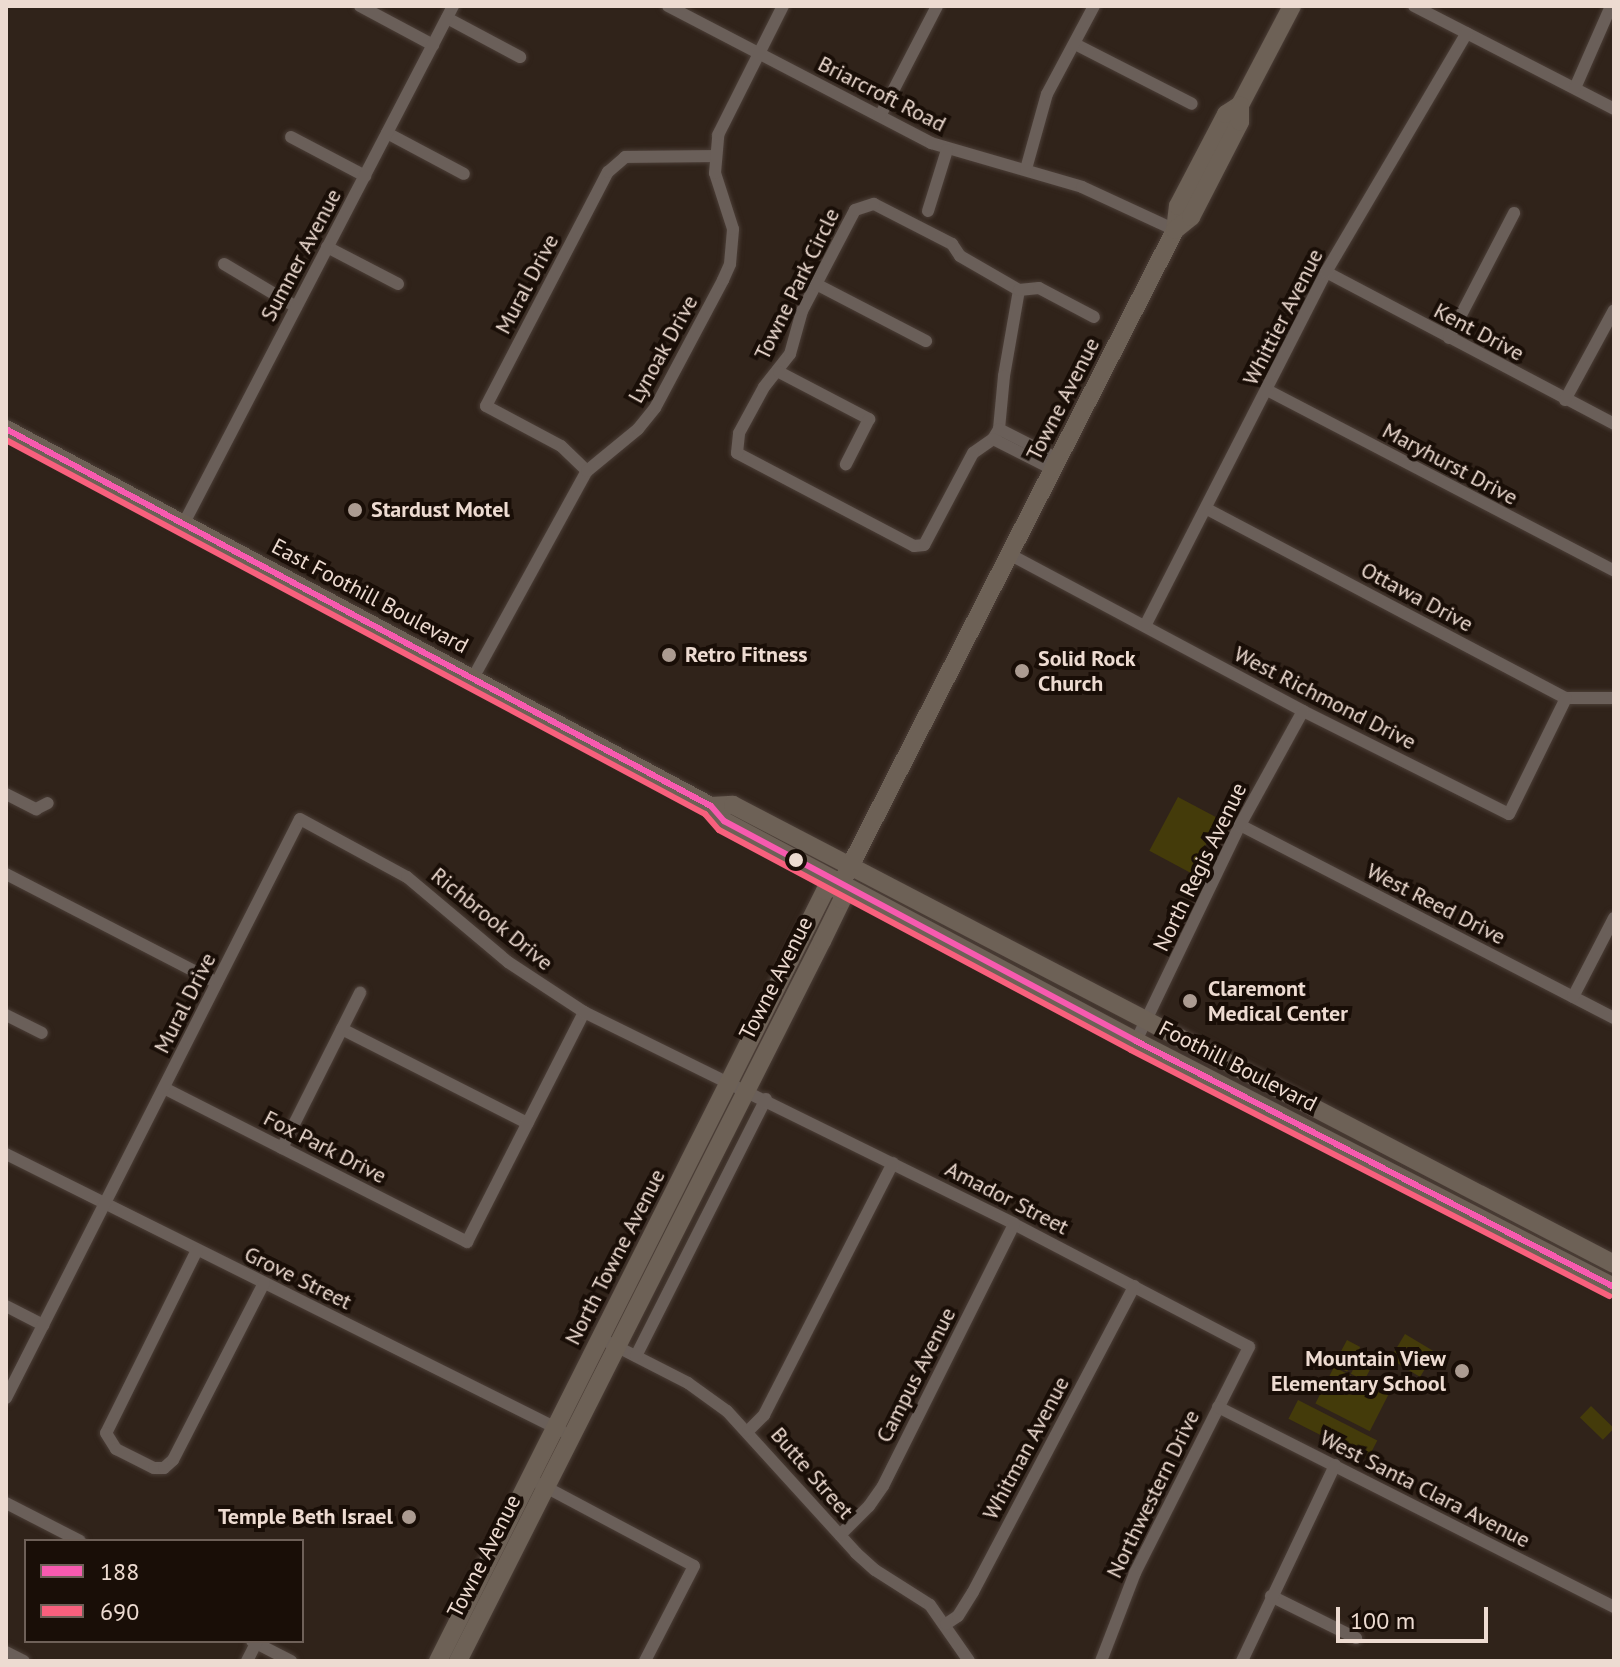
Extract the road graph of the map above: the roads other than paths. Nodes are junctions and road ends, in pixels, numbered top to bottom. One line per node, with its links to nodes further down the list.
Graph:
1 (360, 6): 13 (street)
2 (453, 6): 10 (street, Sumner Avenue)
3 (668, 6): 14 (street, Briarcroft Road)
4 (783, 6): 14 (street, Lynoak Drive)
5 (937, 6): 19 (street)
6 (1094, 6): 12 (street)
7 (1292, 6): 29 (main road, Towne Avenue)
8 (1414, 6): 11 (street)
9 (1611, 6): 16 (street)
10 (447, 18): 13 (street, Sumner Avenue); 15 (street)
11 (1467, 33): 16 (street); 32 (street, Whittier Avenue)
12 (1075, 44): 17 (street); 24 (street)
13 (433, 45): 20 (street, Sumner Avenue)
14 (758, 53): 19 (street, Briarcroft Road); 23 (street, Lynoak Drive)
15 (520, 57)
16 (1575, 88): 18 (street)
17 (1192, 104)
18 (1614, 109)
19 (880, 116): 22 (street, Briarcroft Road)
20 (387, 133): 25 (street); 26 (street, Sumner Avenue)
21 (291, 137): 26 (street)
22 (947, 150): 24 (street, Briarcroft Road); 27 (street)
23 (714, 156): 49 (street, Lynoak Drive); 49 (street, Mural Drive)
24 (1026, 169): 29 (street, Briarcroft Road)
25 (464, 174)
26 (365, 176): 30 (street, Sumner Avenue)
27 (928, 211)
28 (1514, 213): 39 (street)
29 (1175, 230): 48 (main road, Towne Avenue)
30 (327, 247): 33 (street); 36 (street, Sumner Avenue)
31 (224, 264): 36 (street)
32 (1326, 272): 39 (street, Kent Drive); 42 (street, Whittier Avenue)
33 (398, 284)
34 (816, 284): 35 (street, Towne Park Circle); 40 (street); 41 (street, Towne Park Circle)
35 (1019, 290): 38 (street, Towne Park Circle); 46 (street)
36 (296, 307): 51 (street, Sumner Avenue)
37 (1614, 310): 43 (street)
38 (1094, 317)
39 (1449, 338): 43 (street, Kent Drive)
40 (926, 341)
41 (779, 372): 46 (street, Towne Park Circle); 47 (street)
42 (1267, 390): 50 (street, Whittier Avenue); 53 (street, Maryhurst Drive)
43 (1565, 400): 44 (street, Kent Drive)
44 (1614, 424)
45 (6, 429): 51 (main road, East Foothill Boulevard)
46 (996, 434): 48 (street)
47 (846, 464)
48 (1057, 465): 52 (main road, Towne Avenue)
49 (587, 471): 55 (street, Lynoak Drive)
50 (1207, 509): 54 (street, Whittier Avenue); 56 (street, Ottawa Drive)
51 (184, 523): 55 (main road, East Foothill Boulevard)
52 (1011, 555): 54 (street, West Richmond Drive); 64 (main road, Towne Avenue)
53 (1614, 571)
54 (1145, 626): 58 (street, West Richmond Drive)
55 (473, 678): 64 (main road, East Foothill Boulevard)
56 (1566, 698): 57 (street, Ottawa Drive); 58 (street, West Richmond Drive)
57 (1614, 698)
58 (1303, 711): 62 (street, North Regis Avenue)
59 (6, 794): 60 (street)
60 (48, 803)
61 (300, 819): 66 (street, Mural Drive); 69 (street, Richbrook Drive)
62 (1240, 825): 68 (street, West Reed Drive); 72 (street, North Regis Avenue)
63 (6, 874): 66 (street)
64 (846, 874): 72 (main road, Foothill Boulevard); 75 (main road, Foothill Boulevard); 77 (main road, Towne Avenue)
65 (1614, 918): 68 (street)
66 (217, 983): 76 (street, Mural Drive)
67 (360, 993): 73 (street)
68 (1573, 997): 71 (street, West Reed Drive)
69 (584, 1012): 77 (street, Richbrook Drive); 79 (street)
70 (6, 1015): 74 (street)
71 (1614, 1018)
72 (1147, 1023): 75 (street, North Regis Avenue); 86 (main road, Foothill Boulevard)
73 (342, 1029): 79 (street); 80 (street)
74 (42, 1033)
75 (1136, 1041): 89 (main road, Foothill Boulevard)
76 (164, 1088): 80 (street, Fox Park Drive); 83 (street, Mural Drive)
77 (737, 1088): 78 (street, Amador Street); 92 (main road, Towne Avenue)
78 (766, 1099): 82 (street, Amador Street); 94 (street)
79 (527, 1123): 80 (street, Fox Park Drive)
80 (282, 1148)
81 (6, 1154): 83 (street, Grove Street)
82 (893, 1163): 84 (street, Amador Street); 97 (street)
83 (105, 1205): 85 (street, Grove Street); 91 (street, Mural Drive)
84 (1014, 1224): 88 (street, Amador Street); 102 (street, Campus Avenue)
85 (197, 1250): 87 (street, Grove Street); 87 (street)
86 (1614, 1264)
87 (264, 1283): 98 (street, Grove Street)
88 (1134, 1286): 93 (street, Amador Street); 106 (street, Whitman Avenue)
89 (1614, 1287)
90 (6, 1306): 91 (street)
91 (43, 1325): 95 (street, Mural Drive)
92 (610, 1343): 94 (street, Butte Street); 98 (main road, Towne Avenue)
93 (1249, 1347): 96 (street, Northwestern Drive)
94 (636, 1356): 97 (street, Butte Street)
95 (6, 1398)
96 (1218, 1407): 99 (street, West Santa Clara Avenue); 116 (street, Northwestern Drive)
97 (748, 1431): 102 (street, Butte Street)
98 (564, 1432): 100 (main road, Towne Avenue)
99 (1335, 1465): 104 (street); 105 (street, West Santa Clara Avenue)
100 (538, 1483): 112 (main road); 113 (main road, Towne Avenue); 114 (street)
101 (6, 1503): 103 (street)
102 (840, 1535): 106 (street, Butte Street)
103 (76, 1539)
104 (1271, 1596): 107 (street); 117 (street)
105 (1614, 1607)
106 (946, 1624): 115 (street, Butte Street)
107 (1356, 1638)
108 (256, 1643): 111 (street)
109 (6, 1652): 110 (street)
110 (24, 1661)
111 (291, 1661)
112 (438, 1661)
113 (458, 1661)
114 (645, 1661)
115 (969, 1661)
116 (1101, 1661)
117 (1242, 1661)

